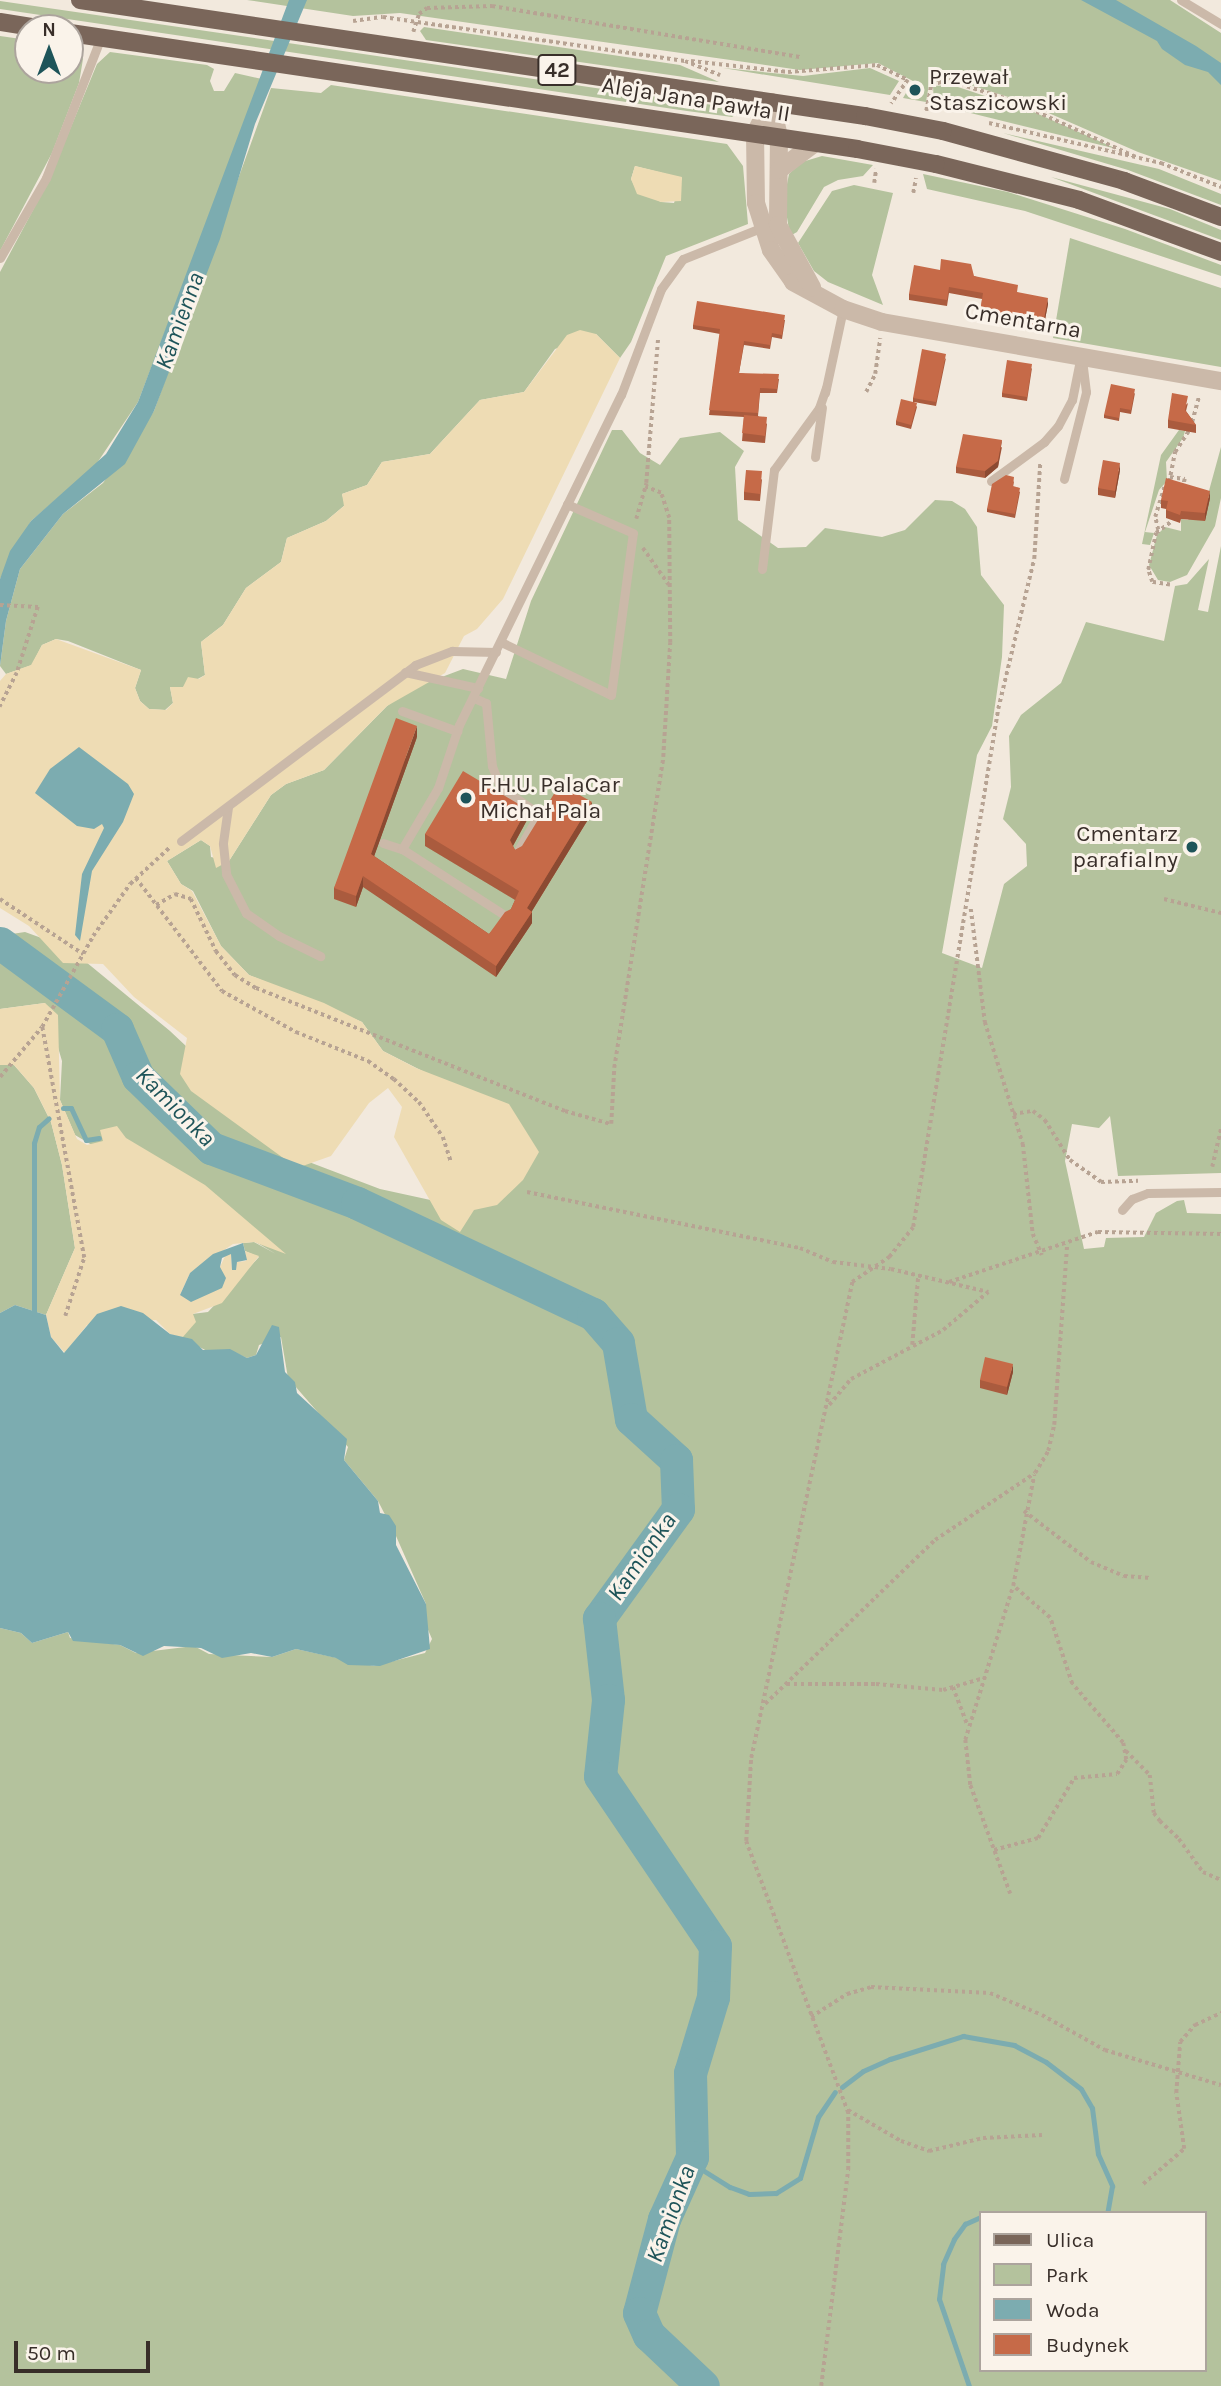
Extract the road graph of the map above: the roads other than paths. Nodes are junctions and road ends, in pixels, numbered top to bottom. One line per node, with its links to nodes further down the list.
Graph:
1 (80, 0): 3 (main road, Aleja Jana Pawła II / 42)
2 (1181, 0): 4 (lane)
3 (122, 3): 7 (main road, Aleja Jana Pawła II / 42)
4 (1221, 24)
5 (84, 35): 6 (main road, Aleja Jana Pawła II / 42)
6 (101, 37): 8 (main road, Aleja Jana Pawła II / 42); 15 (lane)
7 (771, 102): 8 (street, Cmentarna); 9 (street, Cmentarna); 12 (main road, Aleja Jana Pawła II / 42, bridge)
8 (755, 133): 9 (main road, Aleja Jana Pawła II / 42); 13 (street, Cmentarna)
9 (779, 137): 10 (main road, Aleja Jana Pawła II / 42); 11 (street, Cmentarna)
10 (815, 143): 11 (street); 14 (main road, Aleja Jana Pawła II / 42, bridge)
11 (779, 170): 13 (street, Cmentarna)
12 (1221, 217)
13 (769, 226): 16 (street, Cmentarna); 23 (lane)
14 (1221, 252)
15 (0, 258)
16 (843, 309): 17 (street, Cmentarna); 19 (lane)
17 (1081, 355): 18 (street, Cmentarna); 21 (lane); 22 (lane)
18 (1221, 381)
19 (826, 388): 20 (lane); 24 (lane)
20 (816, 457)
21 (1064, 479)
22 (991, 481)
23 (567, 504): 25 (lane); 25 (lane)
24 (762, 569)
25 (501, 642): 26 (lane)
26 (496, 652): 27 (lane); 28 (lane)
27 (405, 672): 28 (lane); 32 (lane)
28 (478, 688): 29 (lane)
29 (474, 698): 31 (lane); 36 (lane)
30 (402, 711): 31 (lane)
31 (457, 731): 35 (lane)
32 (228, 807): 33 (lane); 38 (lane)
33 (181, 841)
34 (383, 843): 35 (lane)
35 (402, 849): 37 (lane)
36 (516, 854)
37 (506, 916)
38 (320, 956)
39 (1221, 1192): 40 (lane)
40 (1122, 1210)

